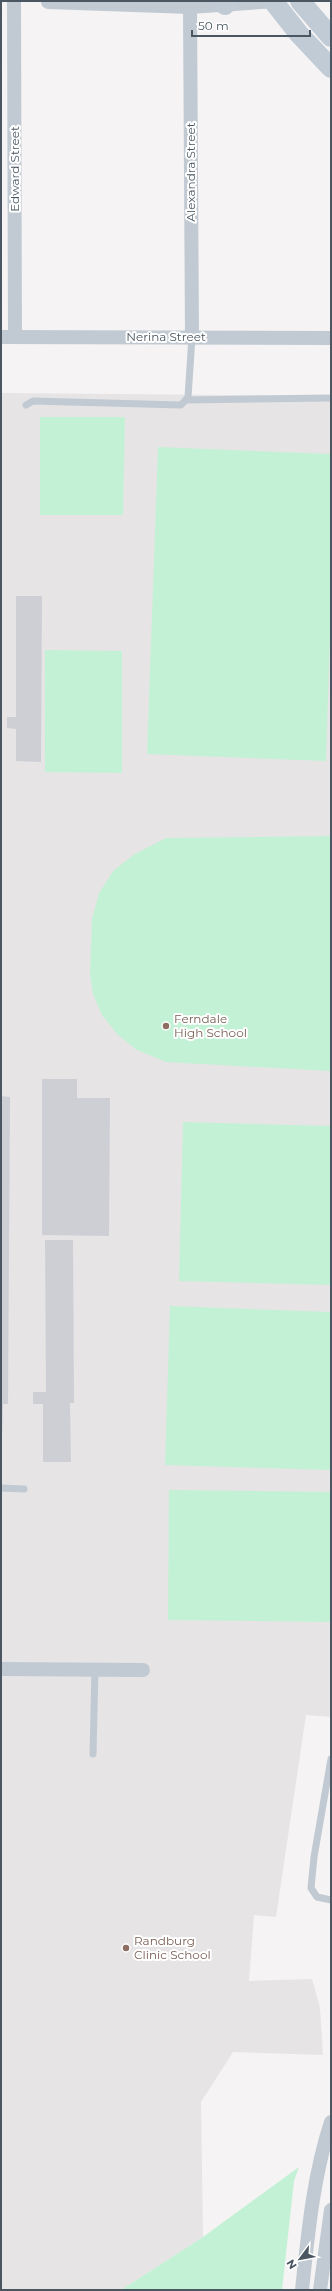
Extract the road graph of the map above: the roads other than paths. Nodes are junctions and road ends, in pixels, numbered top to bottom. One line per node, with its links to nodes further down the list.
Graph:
1 (14, 1): 10 (street, Edward Street)
2 (275, 1): 5 (street); 8 (street)
3 (300, 1): 7 (street)
4 (48, 2): 6 (street)
5 (226, 3): 6 (street)
6 (190, 7): 9 (street, Alexandra Street)
7 (331, 37)
8 (331, 68)
9 (192, 336): 10 (street, Nerina Street); 11 (street, Nerina Street); 13 (lane)
10 (8, 337)
11 (331, 338)
12 (331, 398): 13 (lane)
13 (186, 400): 14 (lane)
14 (26, 405)
15 (1, 1488): 16 (lane)
16 (24, 1489)
17 (1, 1669): 18 (street)
18 (95, 1670): 19 (street); 20 (lane)
19 (143, 1670)
20 (93, 1754)
21 (331, 1759): 22 (lane)
22 (331, 1900)
23 (331, 2122): 25 (street)
24 (330, 2217): 26 (street)
25 (302, 2290)
26 (320, 2290)

